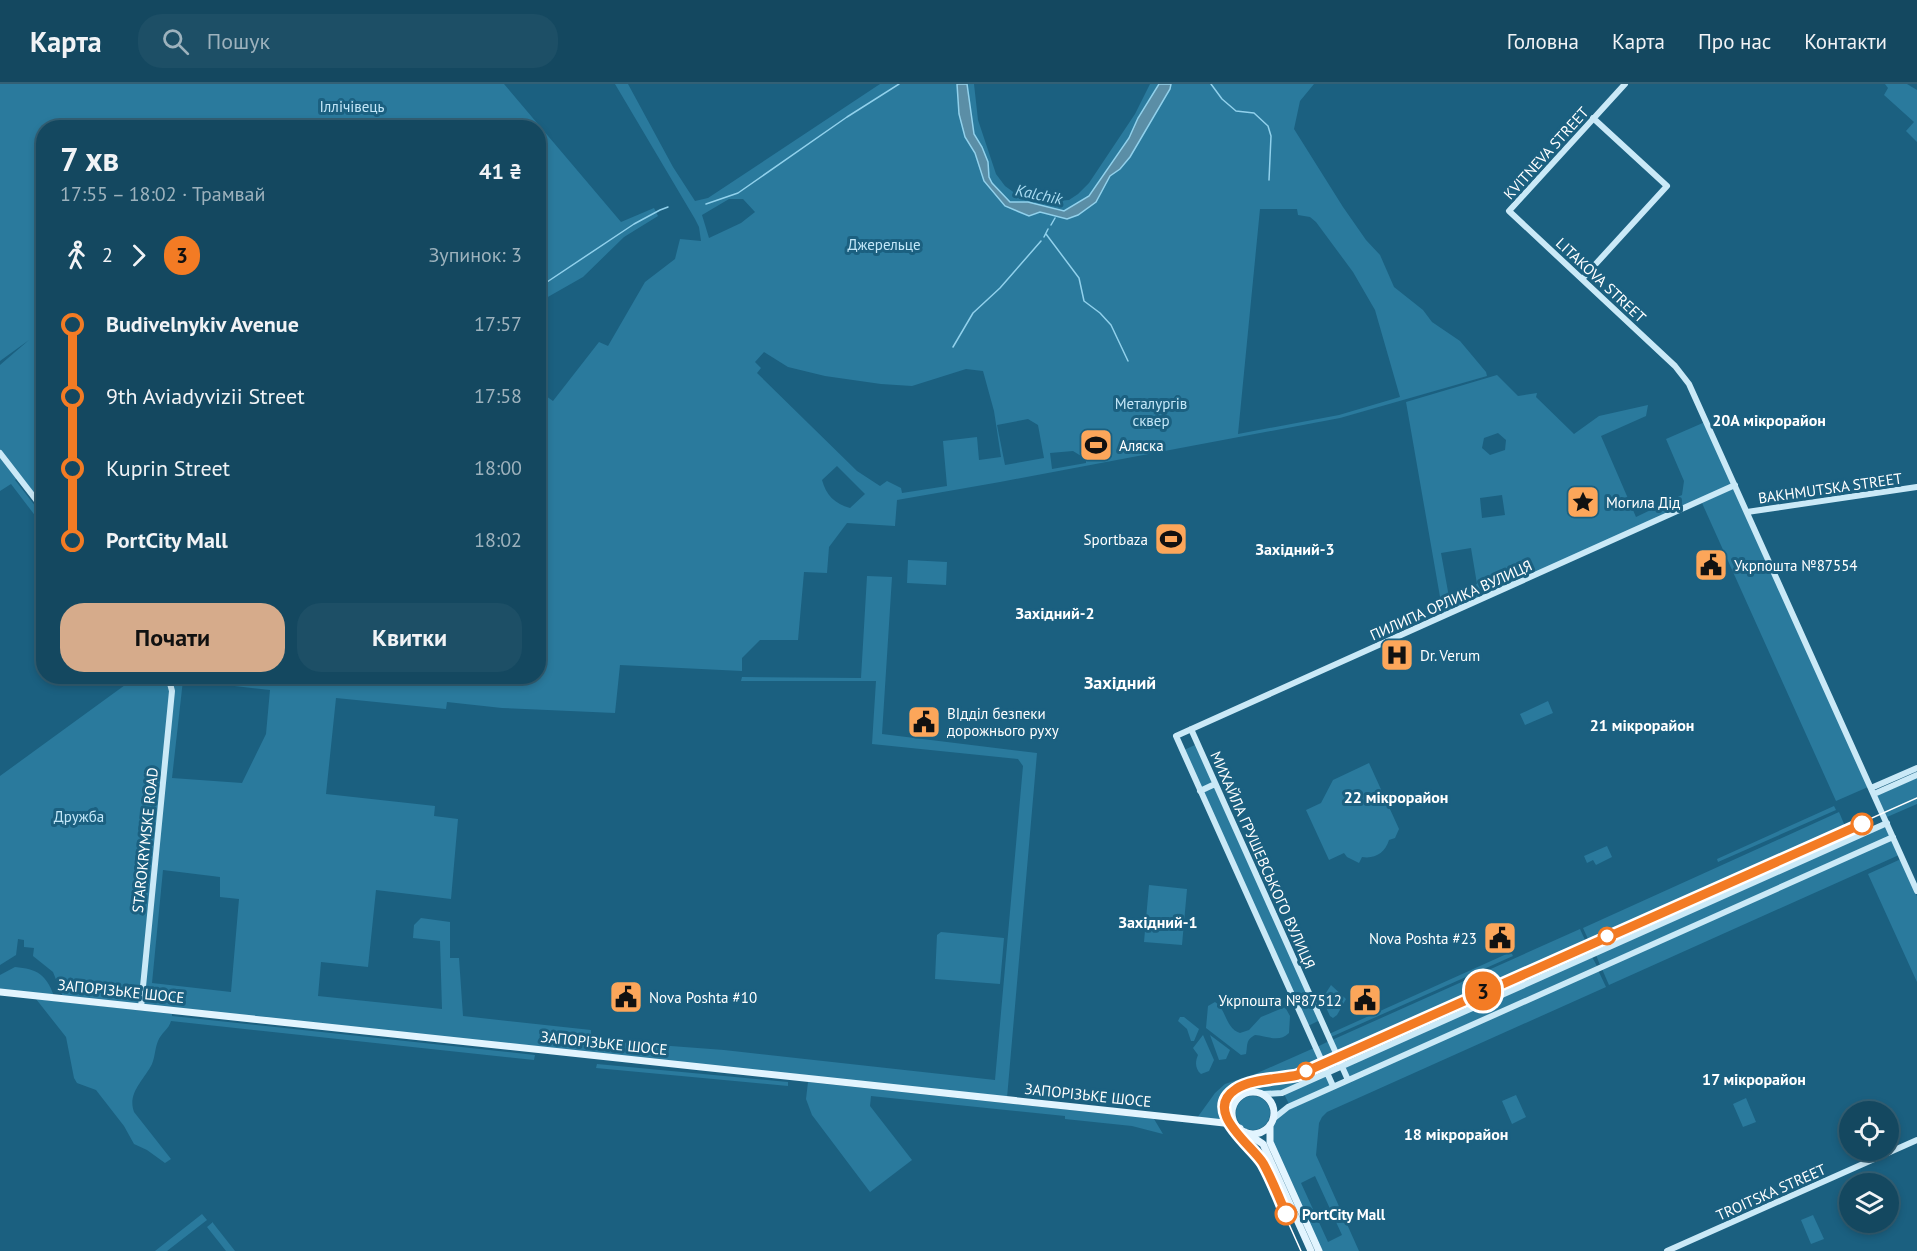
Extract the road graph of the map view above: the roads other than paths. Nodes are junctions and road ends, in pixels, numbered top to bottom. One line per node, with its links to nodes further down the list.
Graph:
1 (1625, 84): 2 (main road, KVITNEVA STREET)
2 (1593, 118): 3 (main road, KVITNEVA STREET); 4 (main road)
3 (1509, 211): 4 (main road, LITAKOVA STREET)
4 (1582, 279): 6 (main road, LITAKOVA STREET)
5 (0, 453): 8 (main road)
6 (1735, 485): 9 (main road, LITAKOVA STREET); 11 (main road, ПИЛИПА ОРЛИКА ВУЛИЦЯ)
7 (1917, 487): 9 (main road, BAKHMUTSKA STREET)
8 (36, 500)
9 (1747, 512): 17 (main road, LITAKOVA STREET)
10 (170, 684): 24 (main road, STAROKRYMSKE ROAD)
11 (1191, 729): 12 (main road, ПИЛИПА ОРЛИКА ВУЛИЦЯ); 15 (main road, МИХАЙЛА ГРУШЕВСЬКОГО ВУЛИЦЯ)
12 (1176, 736): 16 (main road, МИХАЙЛА ГРУШЕВСЬКОГО ВУЛИЦЯ)
13 (1917, 768): 17 (main road)
14 (1917, 775): 17 (main road)
15 (1215, 784): 16 (main road); 25 (main road, МИХАЙЛА ГРУШЕВСЬКОГО ВУЛИЦЯ)
16 (1200, 791): 26 (main road, МИХАЙЛА ГРУШЕВСЬКОГО ВУЛИЦЯ)
17 (1872, 791): 18 (main road, LITAKOVA STREET)
18 (1887, 823): 19 (main road, LITAKOVA STREET); 21 (main road)
19 (1893, 837): 20 (main road, LITAKOVA STREET); 22 (main road)
20 (1917, 891)
21 (1593, 954): 22 (main road); 25 (main road)
22 (1599, 968): 27 (main road)
23 (0, 992): 24 (main road, ЗАПОРІЗЬКЕ ШОСЕ)
24 (141, 1007): 32 (main road, ЗАПОРІЗЬКЕ ШОСЕ)
25 (1342, 1066): 26 (main road); 27 (main road, МИХАЙЛА ГРУШЕВСЬКОГО ВУЛИЦЯ)
26 (1327, 1073): 28 (main road, МИХАЙЛА ГРУШЕВСЬКОГО ВУЛИЦЯ); 29 (main road)
27 (1348, 1080): 28 (main road)
28 (1333, 1086): 31 (main road)
29 (1263, 1095): 30 (main road); 31 (main road)
30 (1233, 1112): 32 (main road); 33 (main road)
31 (1272, 1122): 33 (main road); 36 (main road)
32 (1224, 1123): 33 (main road, ЗАПОРІЗЬКЕ ШОСЕ)
33 (1242, 1130): 35 (main road)
34 (1917, 1140): 37 (main road, TROITSKA STREET)
35 (1311, 1251)
36 (1319, 1251)
37 (1667, 1251)

